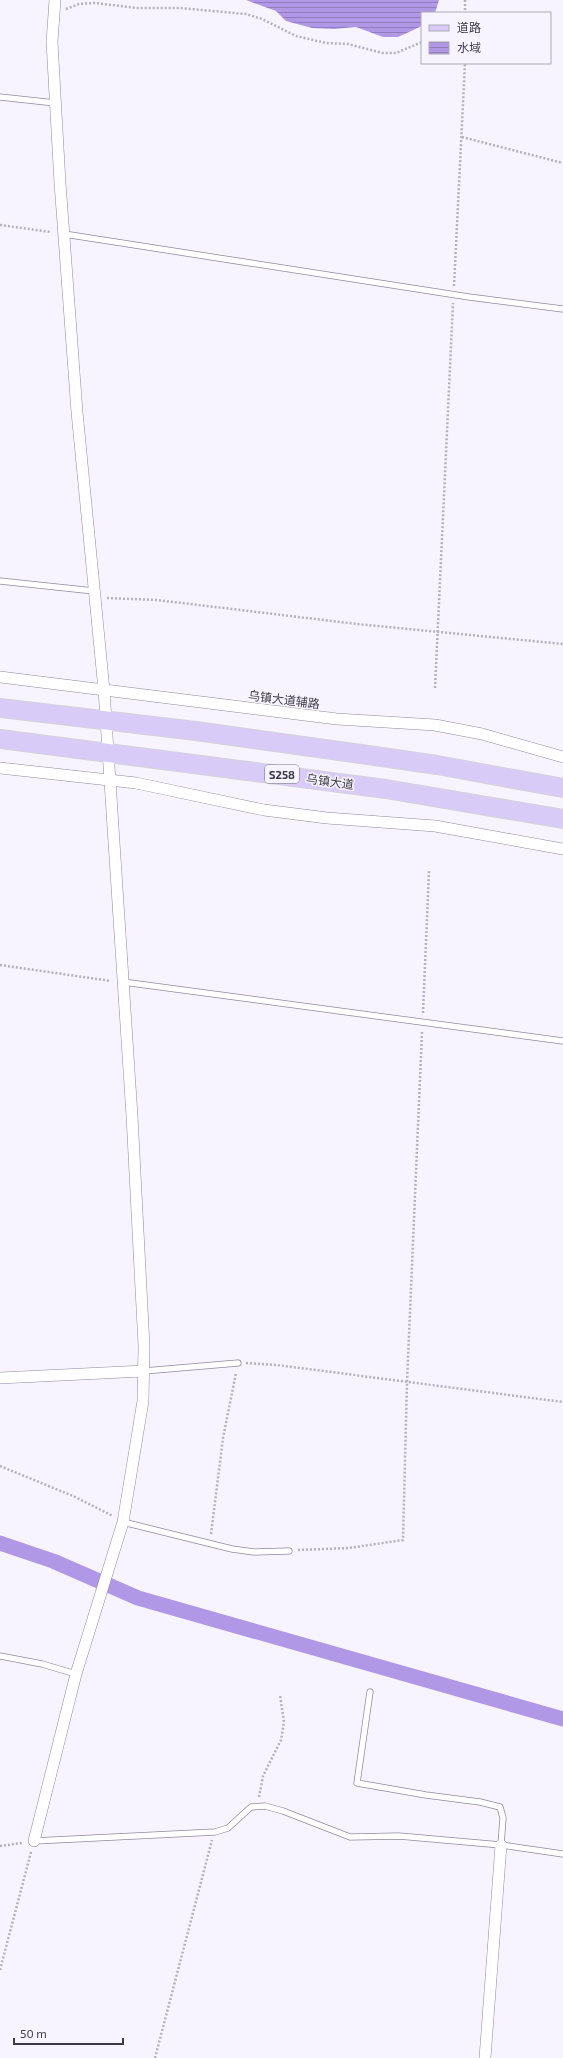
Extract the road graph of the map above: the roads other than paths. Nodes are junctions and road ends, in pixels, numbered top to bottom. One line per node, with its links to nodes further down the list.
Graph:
1 (55, 7): 3 (street)
2 (0, 97): 3 (lane)
3 (55, 102): 4 (street)
4 (64, 234): 5 (lane); 7 (street)
5 (563, 309)
6 (0, 581): 7 (lane)
7 (94, 594): 9 (street)
8 (0, 677): 9 (street, 乌镇大道辅路)
9 (104, 690): 11 (street); 14 (street, 乌镇大道辅路)
10 (0, 708): 11 (main road)
11 (105, 720): 13 (street); 17 (main road)
12 (0, 739): 13 (main road, 乌镇大道 / S258)
13 (108, 752): 16 (street); 18 (main road, 乌镇大道 / S258)
14 (563, 757)
15 (0, 768): 16 (street)
16 (110, 780): 19 (street); 20 (street)
17 (563, 788)
18 (563, 820)
19 (563, 849)
20 (123, 982): 21 (lane); 23 (street)
21 (563, 1041)
22 (238, 1363): 23 (lane)
23 (144, 1371): 24 (street); 25 (street)
24 (0, 1378)
25 (123, 1522): 26 (lane); 28 (street)
26 (289, 1551)
27 (0, 1656): 28 (lane)
28 (76, 1674): 30 (street)
29 (370, 1692): 31 (lane)
30 (34, 1841): 31 (lane)
31 (501, 1845): 32 (lane); 33 (street)
32 (563, 1854)
33 (485, 2058)

